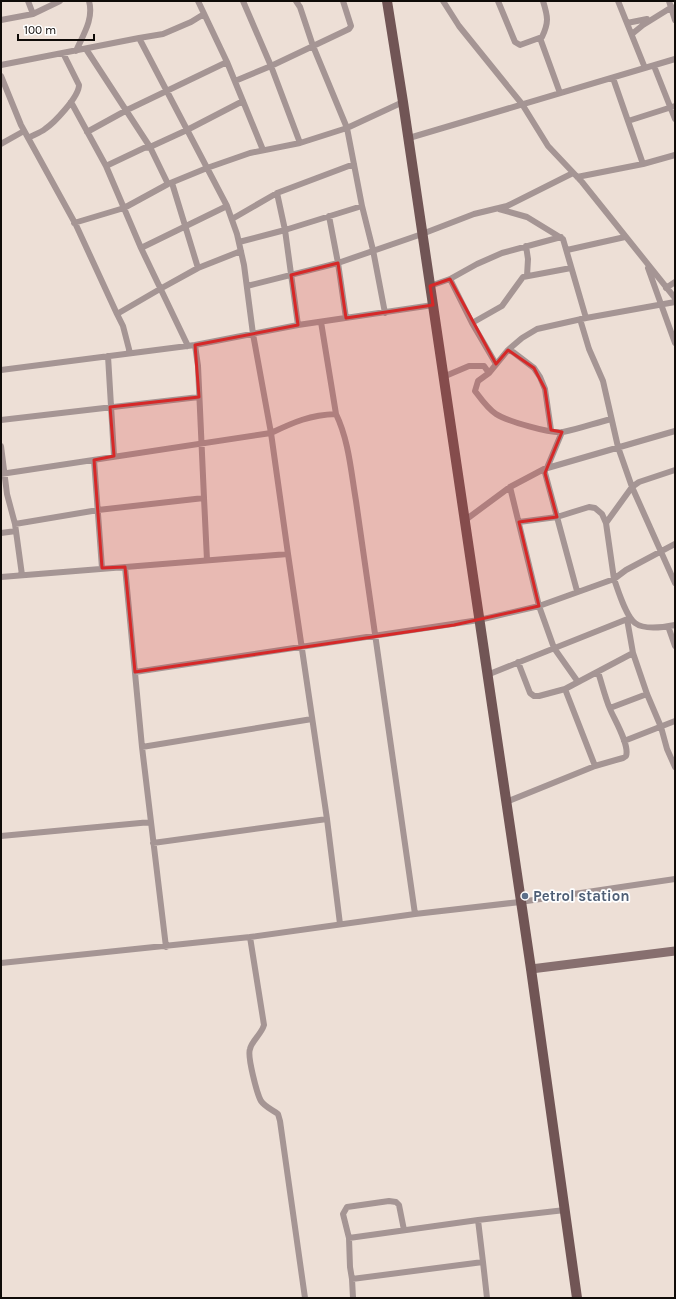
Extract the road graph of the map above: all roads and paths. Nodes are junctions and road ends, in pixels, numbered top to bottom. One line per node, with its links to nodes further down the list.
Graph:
1 (28, 1): 16 (street)
2 (60, 1): 16 (street)
3 (89, 1): 27 (street)
4 (206, 1): 14 (street)
5 (243, 1): 32 (street)
6 (296, 1): 25 (street)
7 (344, 1): 25 (street)
8 (387, 1): 42 (main road)
9 (443, 1): 43 (street)
10 (498, 1): 24 (street)
11 (543, 1): 24 (street)
12 (618, 1): 21 (street)
13 (669, 1): 15 (street)
14 (199, 3): 17 (street)
15 (672, 8): 18 (street); 20 (street)
16 (32, 14): 19 (street)
17 (204, 14): 23 (street); 30 (street)
18 (653, 18): 21 (street); 22 (street)
19 (1, 20)
20 (675, 20)
21 (627, 23): 22 (street)
22 (632, 34): 34 (street)
23 (139, 38): 26 (street); 38 (street)
24 (540, 38): 39 (street)
25 (313, 46): 32 (street); 48 (street)
26 (86, 49): 27 (street); 45 (street)
27 (76, 51): 28 (street)
28 (63, 53): 31 (street); 41 (street)
29 (675, 59): 33 (street)
30 (227, 62): 37 (street); 38 (street)
31 (1, 65)
32 (271, 66): 37 (street); 54 (street)
33 (654, 66): 34 (street); 44 (street)
34 (645, 68): 36 (street)
35 (1, 76): 50 (street)
36 (613, 78): 39 (street); 47 (street)
37 (235, 81): 40 (street)
38 (166, 92): 45 (street); 49 (street)
39 (560, 93): 43 (street)
40 (243, 101): 49 (street); 57 (street)
41 (71, 102): 51 (street); 52 (street)
42 (404, 102): 48 (street); 53 (main road)
43 (522, 104): 53 (street); 63 (street)
44 (673, 107): 46 (street); 47 (street)
45 (127, 110): 51 (street); 56 (street)
46 (675, 119)
47 (628, 121): 60 (street)
48 (347, 128): 54 (street); 59 (street)
49 (187, 130): 56 (street); 62 (street)
50 (24, 131): 52 (street); 55 (street)
51 (87, 132): 61 (street)
52 (28, 138): 72 (street)
53 (408, 138): 75 (main road)
54 (300, 143): 57 (street)
55 (1, 144)
56 (150, 147): 61 (street); 64 (street)
57 (263, 150): 62 (street)
58 (675, 155): 60 (street)
59 (354, 164): 65 (street); 67 (street)
60 (643, 164): 63 (street)
61 (106, 166): 68 (street)
62 (207, 168): 64 (street); 66 (street)
63 (575, 175): 69 (street); 77 (street)
64 (170, 184): 68 (street); 73 (street)
65 (277, 193): 71 (street); 74 (street)
66 (227, 206): 71 (street); 73 (street)
67 (362, 206): 70 (street); 81 (street)
68 (124, 208): 72 (street); 80 (street)
69 (498, 208): 75 (street); 76 (street)
70 (328, 216): 74 (street); 84 (street)
71 (232, 219): 78 (street)
72 (74, 222): 101 (street)
73 (184, 226): 80 (street); 86 (street)
74 (285, 230): 78 (street); 88 (street)
75 (422, 234): 81 (street); 93 (main road)
76 (561, 237): 79 (street); 82 (street)
77 (625, 237): 82 (street); 85 (street)
78 (239, 242): 83 (street)
79 (526, 246): 89 (street); 90 (street)
80 (141, 248): 95 (street)
81 (373, 250): 84 (street); 100 (street)
82 (567, 250): 87 (street)
83 (241, 251): 86 (street); 92 (street)
84 (338, 263): 88 (street); 102 (street)
85 (646, 263): 94 (street); 98 (street)
86 (198, 268): 95 (street)
87 (571, 268): 89 (street); 103 (street)
88 (291, 275): 92 (street); 106 (street)
89 (527, 276): 105 (street)
90 (450, 279): 93 (street); 105 (street)
91 (675, 282): 94 (street)
92 (247, 286): 107 (street)
93 (430, 286): 99 (main road)
94 (666, 288): 96 (street)
95 (160, 289): 101 (street); 110 (street)
96 (675, 298)
97 (675, 302): 98 (street)
98 (661, 304): 103 (street); 108 (street)
99 (433, 305): 100 (street); 117 (main road)
100 (385, 313): 102 (street)
101 (117, 314): 112 (street)
102 (346, 318): 104 (street)
103 (583, 319): 111 (street); 121 (street)
104 (321, 322): 106 (street); 120 (street)
105 (472, 323): 114 (street)
106 (298, 325): 107 (street)
107 (253, 334): 109 (street); 126 (street)
108 (675, 343)
109 (195, 345): 110 (street); 118 (street)
110 (188, 346): 112 (street)
111 (508, 350): 114 (street); 123 (street)
112 (130, 353): 113 (street)
113 (108, 356): 115 (street); 119 (street)
114 (496, 364): 116 (street)
115 (1, 370)
116 (489, 373): 117 (street); 123 (street)
117 (443, 377): 140 (main road)
118 (199, 397): 119 (street); 127 (street)
119 (110, 408): 122 (street); 130 (street)
120 (336, 414): 126 (street); 162 (street)
121 (611, 419): 125 (street); 129 (street)
122 (1, 420)
123 (551, 430): 125 (street)
124 (675, 431): 129 (street)
125 (562, 432): 132 (street)
126 (271, 433): 127 (street); 148 (street)
127 (201, 445): 130 (street); 137 (street)
128 (1, 446): 134 (street)
129 (618, 447): 132 (street); 136 (street)
130 (114, 456): 131 (street)
131 (94, 460): 134 (street); 138 (street)
132 (546, 469): 135 (street); 139 (street)
133 (675, 471): 136 (street)
134 (3, 474): 143 (street)
135 (510, 487): 140 (street); 141 (street)
136 (632, 487): 142 (street); 147 (street)
137 (204, 498): 138 (street); 149 (street)
138 (98, 510): 143 (street); 151 (street)
139 (556, 517): 141 (street); 142 (street); 156 (street)
140 (464, 521): 159 (main road)
141 (519, 522): 157 (street)
142 (606, 523): 154 (street)
143 (16, 524): 144 (street)
144 (16, 531): 145 (street); 152 (street)
145 (1, 533)
146 (675, 544): 147 (street)
147 (661, 551): 154 (street); 155 (street)
148 (288, 554): 149 (street); 164 (street)
149 (207, 560): 150 (street)
150 (125, 567): 151 (street); 168 (street)
151 (102, 568): 152 (street)
152 (22, 575): 153 (street)
153 (1, 577)
154 (614, 579): 156 (street); 158 (street)
155 (675, 584)
156 (577, 591): 157 (street)
157 (539, 606): 159 (street); 165 (street)
158 (628, 618): 161 (street); 165 (street); 166 (street)
159 (479, 620): 162 (street); 170 (main road)
160 (675, 624): 161 (street)
161 (668, 626): 163 (street)
162 (375, 635): 164 (street); 189 (street)
163 (675, 646)
164 (301, 647): 168 (street); 175 (street)
165 (554, 648): 167 (street); 171 (street)
166 (633, 653): 169 (street); 173 (street)
167 (518, 662): 170 (street); 172 (street)
168 (135, 672): 179 (street)
169 (598, 672): 171 (street); 174 (street)
170 (487, 675): 182 (main road)
171 (578, 682): 172 (street)
172 (565, 689): 180 (street)
173 (647, 694): 174 (street); 177 (street)
174 (610, 708): 178 (street)
175 (312, 719): 179 (street); 183 (street)
176 (675, 721): 177 (street)
177 (660, 727): 178 (street); 181 (street)
178 (624, 741): 180 (street)
179 (142, 747): 184 (street)
180 (595, 766): 182 (street)
181 (675, 767)
182 (506, 802): 188 (main road)
183 (327, 819): 186 (street); 190 (street)
184 (151, 822): 185 (street); 186 (street)
185 (1, 836)
186 (153, 843): 192 (street)
187 (675, 879): 188 (street)
188 (520, 902): 189 (street); 195 (main road)
189 (416, 914): 190 (street)
190 (340, 924): 191 (street)
191 (250, 937): 192 (street); 202 (street)
192 (166, 947): 194 (street)
193 (675, 951): 195 (street)
194 (1, 963)
195 (531, 969): 196 (main road)
196 (565, 1210): 197 (street); 205 (main road)
197 (478, 1220): 198 (street); 200 (street)
198 (404, 1230): 199 (street); 199 (street)
199 (349, 1238): 201 (street)
200 (483, 1262): 201 (street); 204 (street)
201 (352, 1279): 203 (street)
202 (305, 1298)
203 (353, 1298)
204 (486, 1298)
205 (577, 1298)

